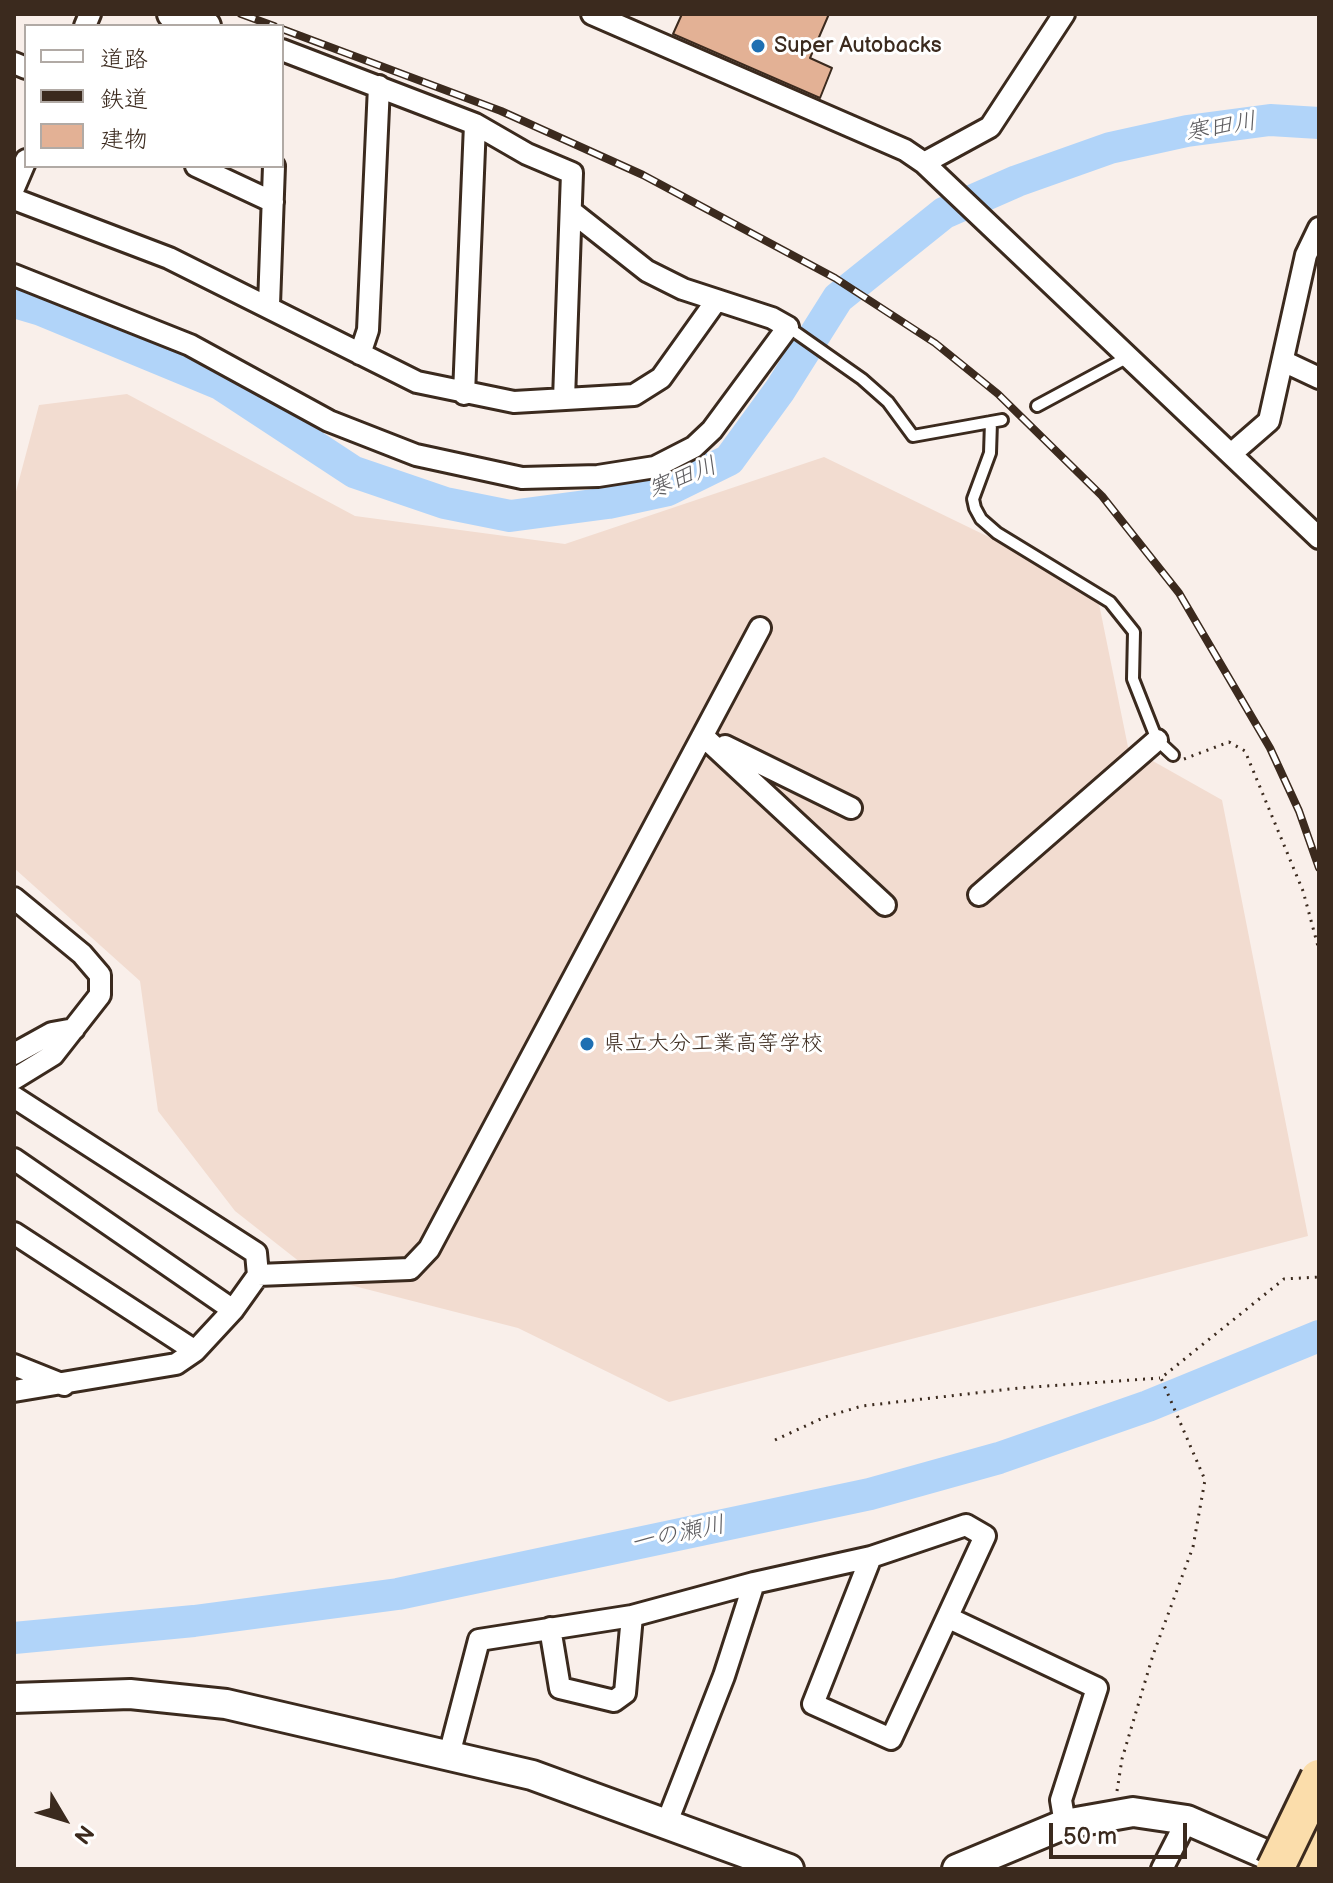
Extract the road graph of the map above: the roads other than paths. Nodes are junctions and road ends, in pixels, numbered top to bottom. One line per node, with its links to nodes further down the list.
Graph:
1 (592, 14): 6 (street)
2 (1064, 14): 6 (street)
3 (284, 51): 4 (street)
4 (379, 86): 5 (street); 18 (street)
5 (475, 124): 11 (street); 22 (street)
6 (929, 166): 19 (street)
7 (200, 168): 10 (street)
8 (274, 168): 10 (street)
9 (14, 199): 16 (street)
10 (273, 202): 16 (street)
11 (571, 211): 15 (street); 23 (street)
12 (1319, 228): 13 (street)
13 (1314, 249): 20 (street)
14 (14, 275): 17 (street)
15 (716, 301): 17 (street); 23 (street)
16 (269, 305): 18 (street)
17 (788, 327): 29 (lane)
18 (360, 354): 22 (street)
19 (1128, 357): 24 (lane); 25 (street)
20 (1285, 362): 21 (street); 25 (street)
21 (1319, 378)
22 (464, 394): 23 (street)
23 (564, 399)
24 (1037, 406)
25 (1231, 454): 26 (street)
26 (1319, 538)
27 (760, 628): 28 (street)
28 (703, 736): 31 (street); 34 (street); 41 (street)
29 (1157, 740): 30 (lane); 32 (street)
30 (1173, 755)
31 (851, 808)
32 (979, 895)
33 (14, 898): 35 (street)
34 (885, 905)
35 (74, 1029): 36 (street); 37 (street)
36 (14, 1054)
37 (14, 1079)
38 (14, 1097): 41 (street)
39 (14, 1159): 42 (street)
40 (14, 1233): 43 (street)
41 (258, 1275): 42 (street)
42 (233, 1310): 43 (street)
43 (195, 1351): 45 (street)
44 (14, 1365): 45 (street)
45 (64, 1385): 46 (street)
46 (14, 1391)
47 (871, 1557): 48 (street); 50 (street); 50 (street)
48 (754, 1583): 49 (street); 56 (street)
49 (632, 1616): 51 (street); 51 (street)
50 (949, 1618): 57 (street)
51 (550, 1628): 53 (street)
52 (14, 1698): 53 (street)
53 (449, 1755): 56 (street)
54 (1319, 1778): 62 (highway, bridge)
55 (1187, 1820): 57 (street); 61 (street); 63 (street)
56 (667, 1822): 59 (street)
57 (1065, 1824): 60 (street)
58 (1319, 1840): 63 (highway)
59 (789, 1869)
60 (957, 1869)
61 (1162, 1869)
62 (1275, 1869)
63 (1302, 1869)

